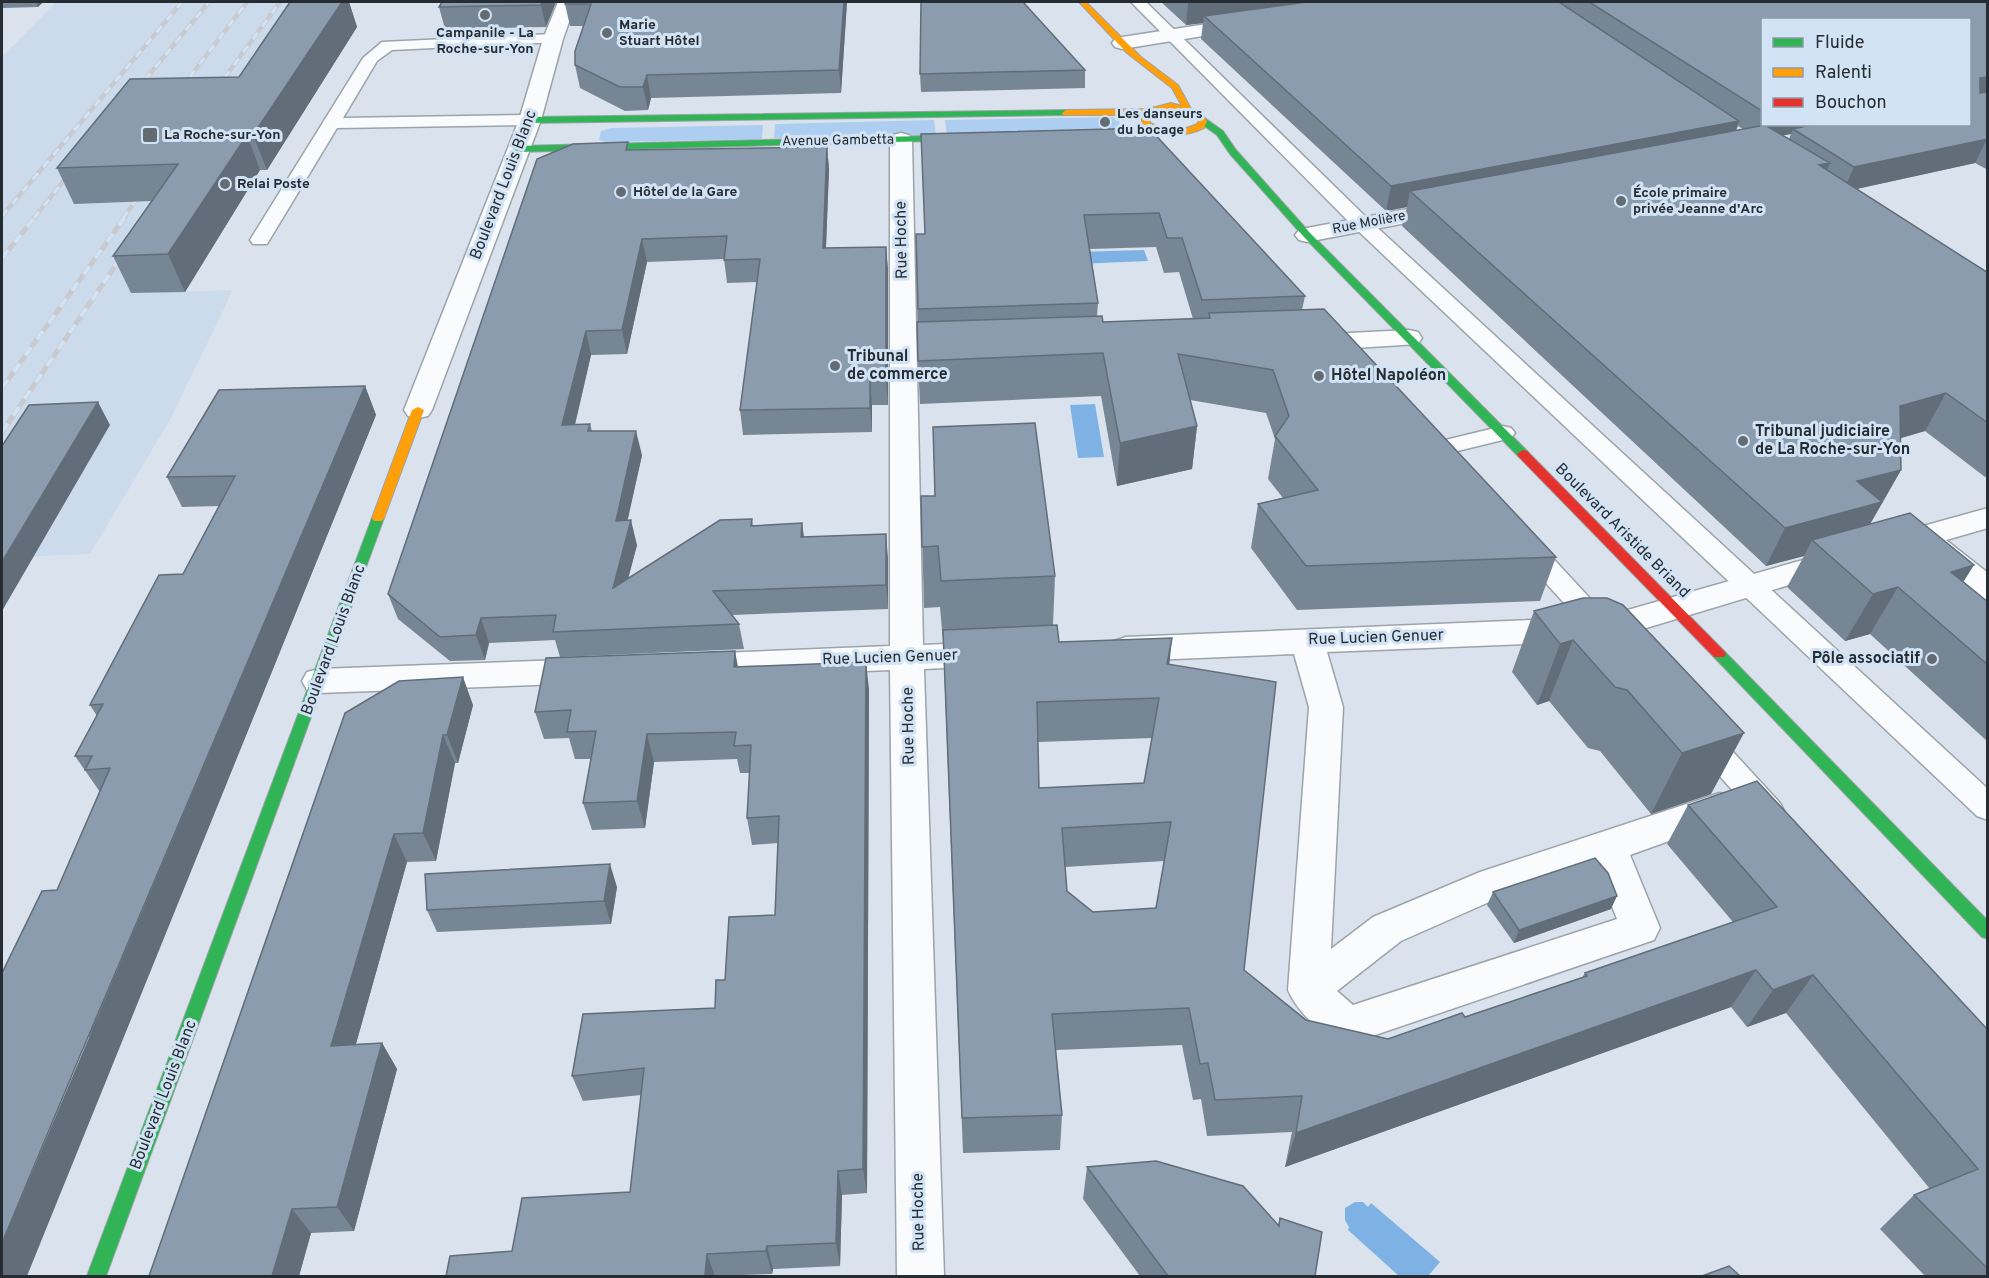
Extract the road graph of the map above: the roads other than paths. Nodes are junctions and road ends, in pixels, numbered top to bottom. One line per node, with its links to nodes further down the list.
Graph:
1 (567, 2): 6 (street, Boulevard Louis Blanc)
2 (1082, 2): 7 (street)
3 (1138, 2): 5 (lane)
4 (1269, 21): 5 (street)
5 (1172, 35): 7 (street); 22 (lane)
6 (553, 39): 11 (street, Boulevard Louis Blanc); 13 (lane)
7 (1122, 43): 8 (street)
8 (1147, 66): 9 (street); 10 (street)
9 (1188, 109): 10 (street, Avenue Gambetta); 12 (street, Boulevard Aristide Briand)
10 (1151, 110): 11 (street, Avenue Gambetta); 14 (street)
11 (530, 120): 13 (lane); 18 (street, Boulevard Louis Blanc)
12 (1203, 122): 15 (street); 20 (street, Boulevard Aristide Briand)
13 (331, 123): 24 (lane)
14 (1144, 133): 15 (street); 19 (lane)
15 (1178, 133): 20 (street)
16 (981, 138): 17 (street, Avenue Gambetta)
17 (901, 140): 18 (street, Avenue Gambetta); 43 (street, Rue Hoche)
18 (517, 149): 29 (street, Boulevard Louis Blanc)
19 (1160, 151)
20 (1233, 152): 23 (street, Boulevard Aristide Briand)
21 (1468, 204): 22 (street, Rue Molière)
22 (1362, 224): 23 (street, Rue Molière); 35 (lane)
23 (1307, 235): 26 (street, Boulevard Aristide Briand)
24 (260, 240)
25 (1330, 333): 26 (street); 27 (street); 28 (lane)
26 (1409, 338): 30 (street, Boulevard Aristide Briand)
27 (1290, 343)
28 (1361, 367)
29 (418, 410): 46 (street, Boulevard Louis Blanc)
30 (1503, 433): 31 (lane); 37 (street, Boulevard Aristide Briand)
31 (1437, 449)
32 (1988, 518): 34 (street, Rue Lucien Genuer)
33 (1508, 526): 38 (lane)
34 (1922, 537): 35 (street, Rue Lucien Genuer); 36 (street)
35 (1746, 585): 37 (street, Rue Lucien Genuer); 49 (lane)
36 (1988, 590)
37 (1674, 607): 38 (street, Rue Lucien Genuer); 52 (street, Boulevard Aristide Briand)
38 (1603, 629): 39 (street, Rue Lucien Genuer); 42 (lane)
39 (1307, 641): 40 (street, Rue Lucien Genuer); 53 (street)
40 (1095, 650)
41 (1012, 653): 43 (street, Rue Lucien Genuer)
42 (1625, 653)
43 (907, 658): 44 (street, Rue Lucien Genuer); 55 (street, Rue Hoche)
44 (671, 667)
45 (624, 669): 46 (street)
46 (319, 681): 54 (street, Boulevard Louis Blanc)
47 (1686, 720): 48 (lane)
48 (1755, 796): 50 (lane); 51 (street)
49 (1988, 808)
50 (1787, 831)
51 (1608, 847): 53 (street); 53 (street)
52 (1988, 932)
53 (1308, 990)
54 (96, 1276)
55 (921, 1276)

